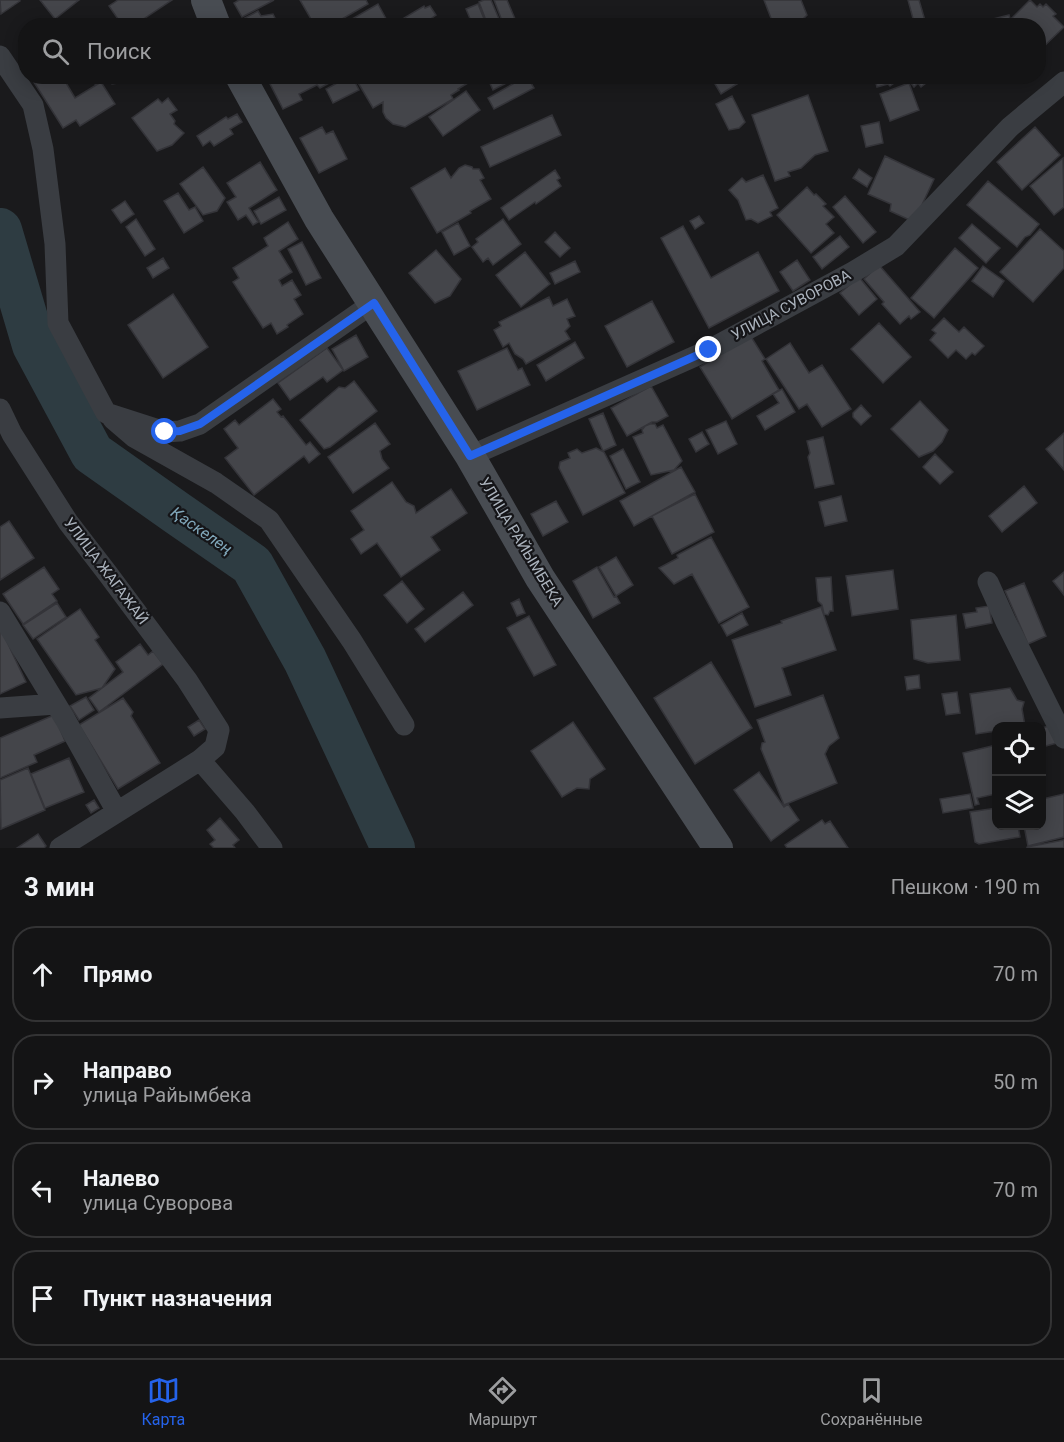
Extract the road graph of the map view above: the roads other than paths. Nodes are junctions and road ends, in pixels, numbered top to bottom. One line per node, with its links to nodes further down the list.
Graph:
1 (206, 0): 2 (street)
2 (213, 18)
3 (0, 56): 5 (street)
4 (1064, 82): 11 (street, УЛИЦА СУВОРОВА)
5 (18, 83)
6 (19, 84): 10 (street)
7 (244, 84): 8 (street, УЛИЦА РАЙЫМБЕКА)
8 (374, 303): 10 (street); 11 (street, УЛИЦА РАЙЫМБЕКА)
9 (0, 409): 18 (street, УЛИЦА ЖАГАЖАЙ)
10 (106, 413): 16 (street)
11 (470, 456): 22 (street, УЛИЦА РАЙЫМБЕКА)
12 (988, 582): 17 (street)
13 (0, 612): 14 (street)
14 (56, 704): 15 (street); 19 (street)
15 (0, 708)
16 (404, 725)
17 (1064, 738)
18 (200, 760): 19 (street); 21 (street)
19 (117, 812): 20 (street)
20 (60, 848)
21 (272, 848)
22 (718, 848)

